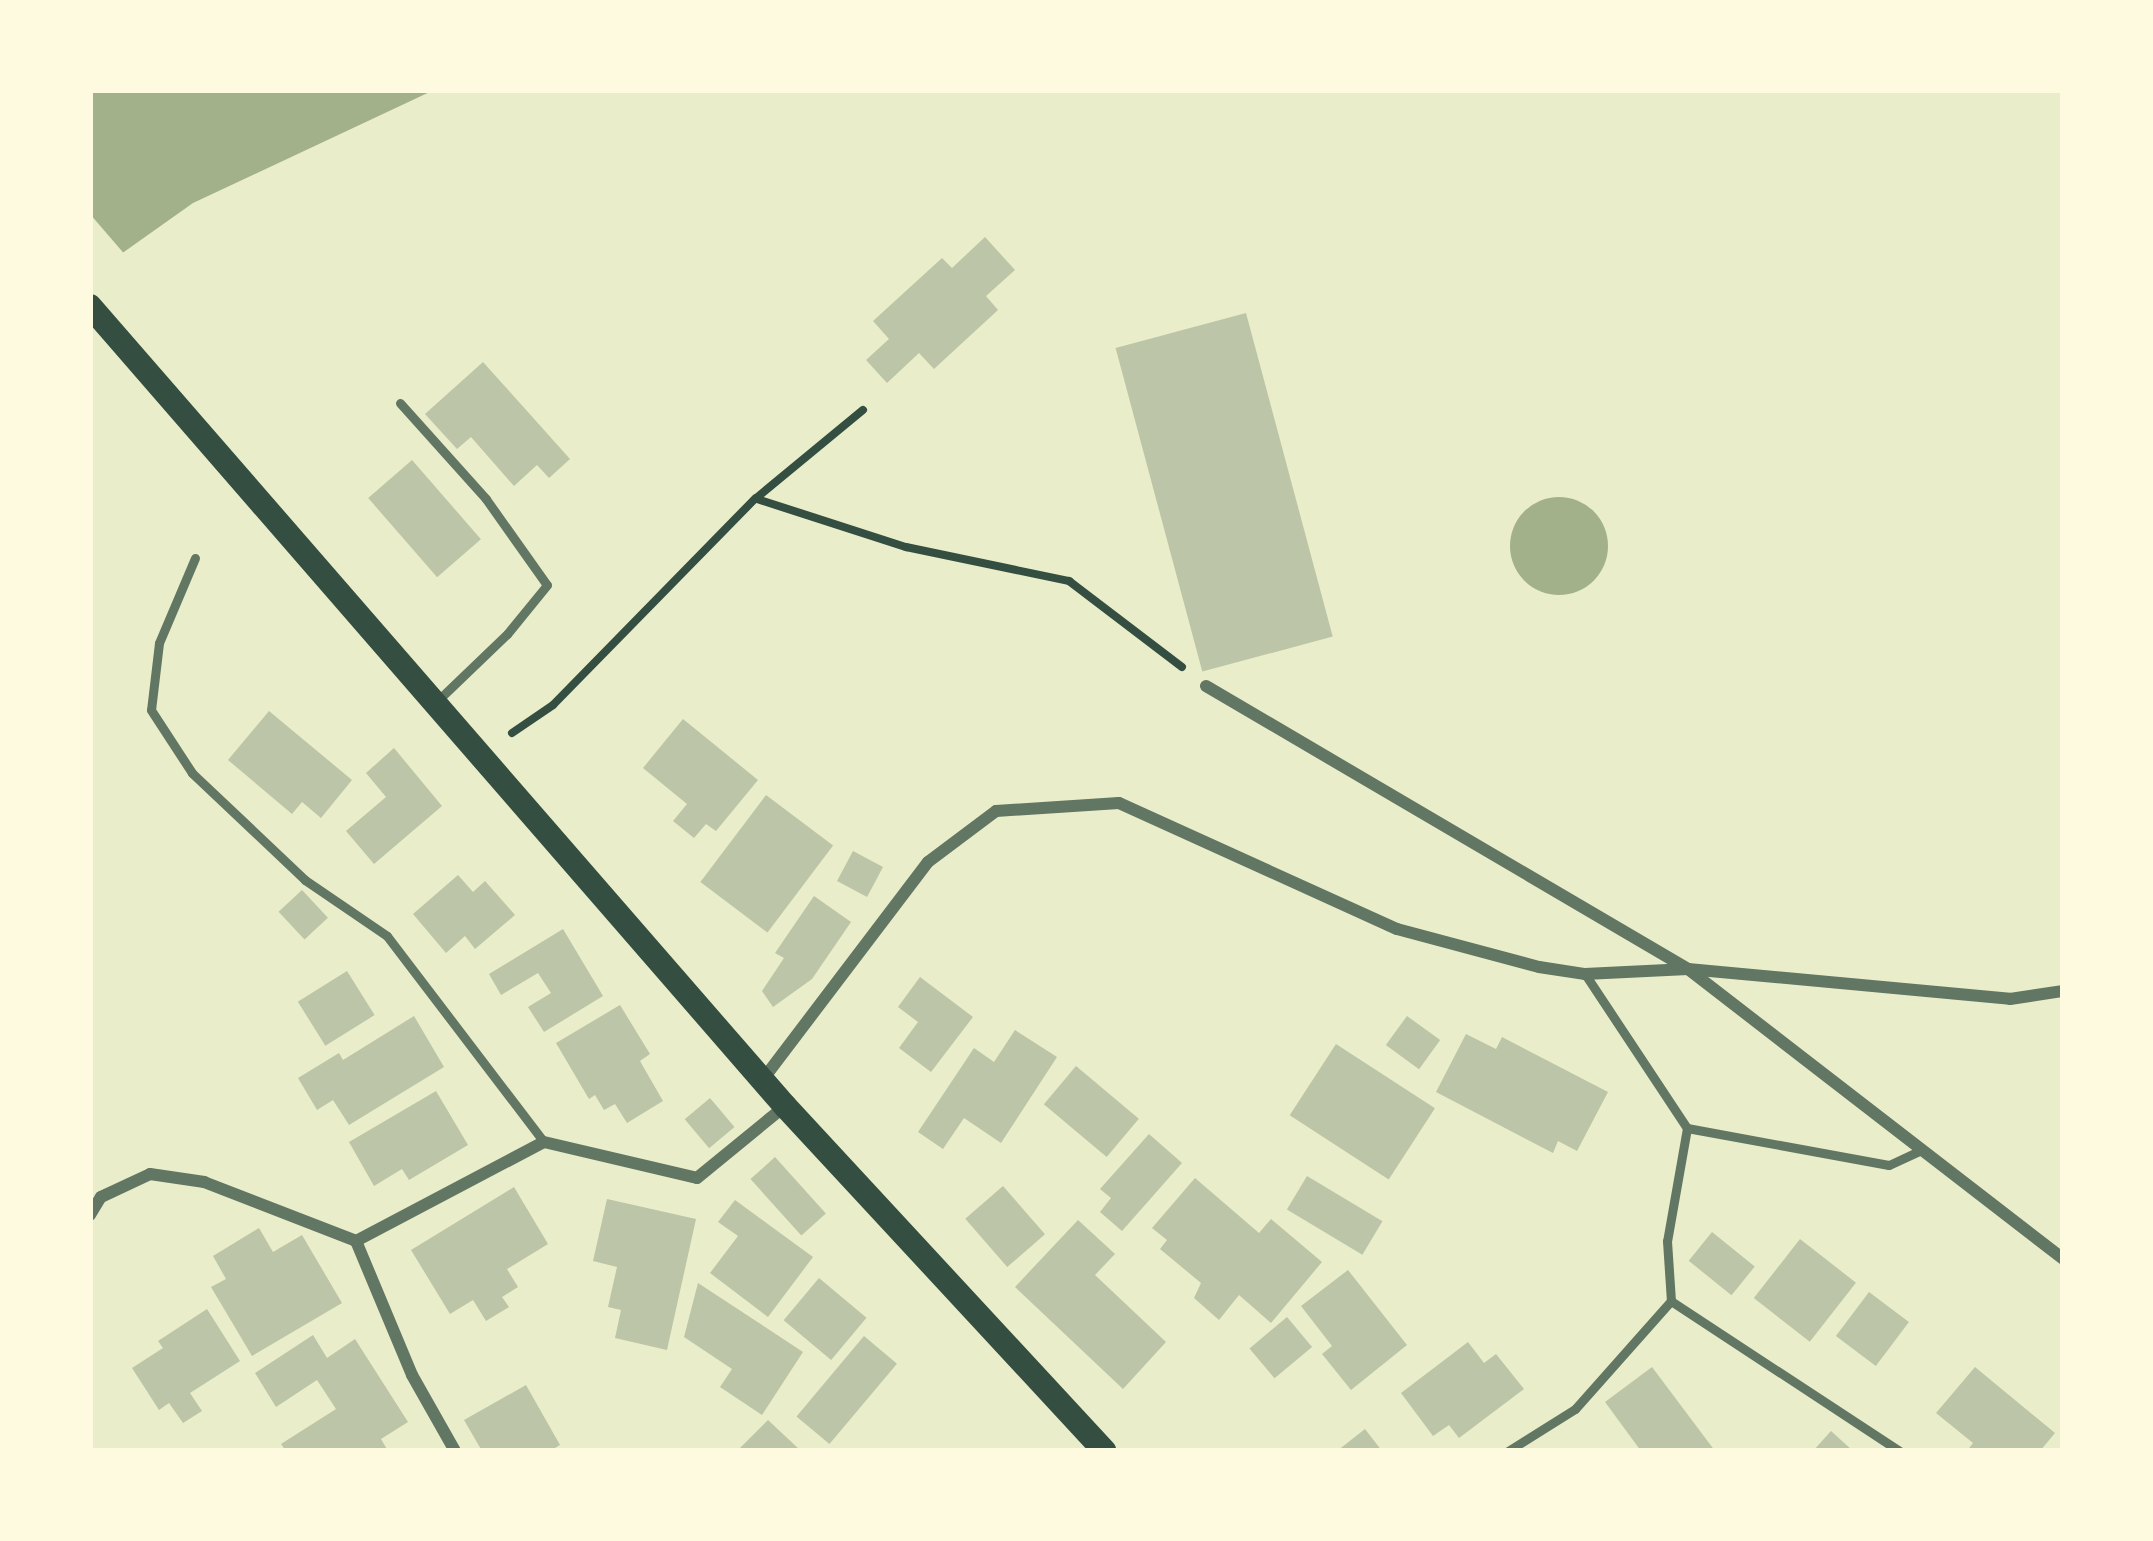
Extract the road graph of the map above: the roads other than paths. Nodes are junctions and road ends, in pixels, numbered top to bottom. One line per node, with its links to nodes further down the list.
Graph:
1 (90, 306): 5 (main road)
2 (400, 403): 5 (lane)
3 (195, 558): 12 (lane)
4 (1207, 686): 6 (street)
5 (435, 703): 9 (main road)
6 (1688, 969): 7 (street); 8 (street); 13 (street)
7 (1585, 974): 9 (street); 11 (lane)
8 (2063, 991)
9 (764, 1078): 10 (main road)
10 (784, 1106): 12 (street); 19 (main road)
11 (1688, 1128): 13 (lane); 17 (lane)
12 (544, 1142): 15 (street)
13 (1918, 1151): 16 (street)
14 (90, 1215): 15 (street)
15 (356, 1241): 18 (street)
16 (2063, 1259)
17 (1671, 1301): 20 (lane); 21 (lane)
18 (455, 1451)
19 (1104, 1451)
20 (1508, 1451)
21 (1899, 1451)

